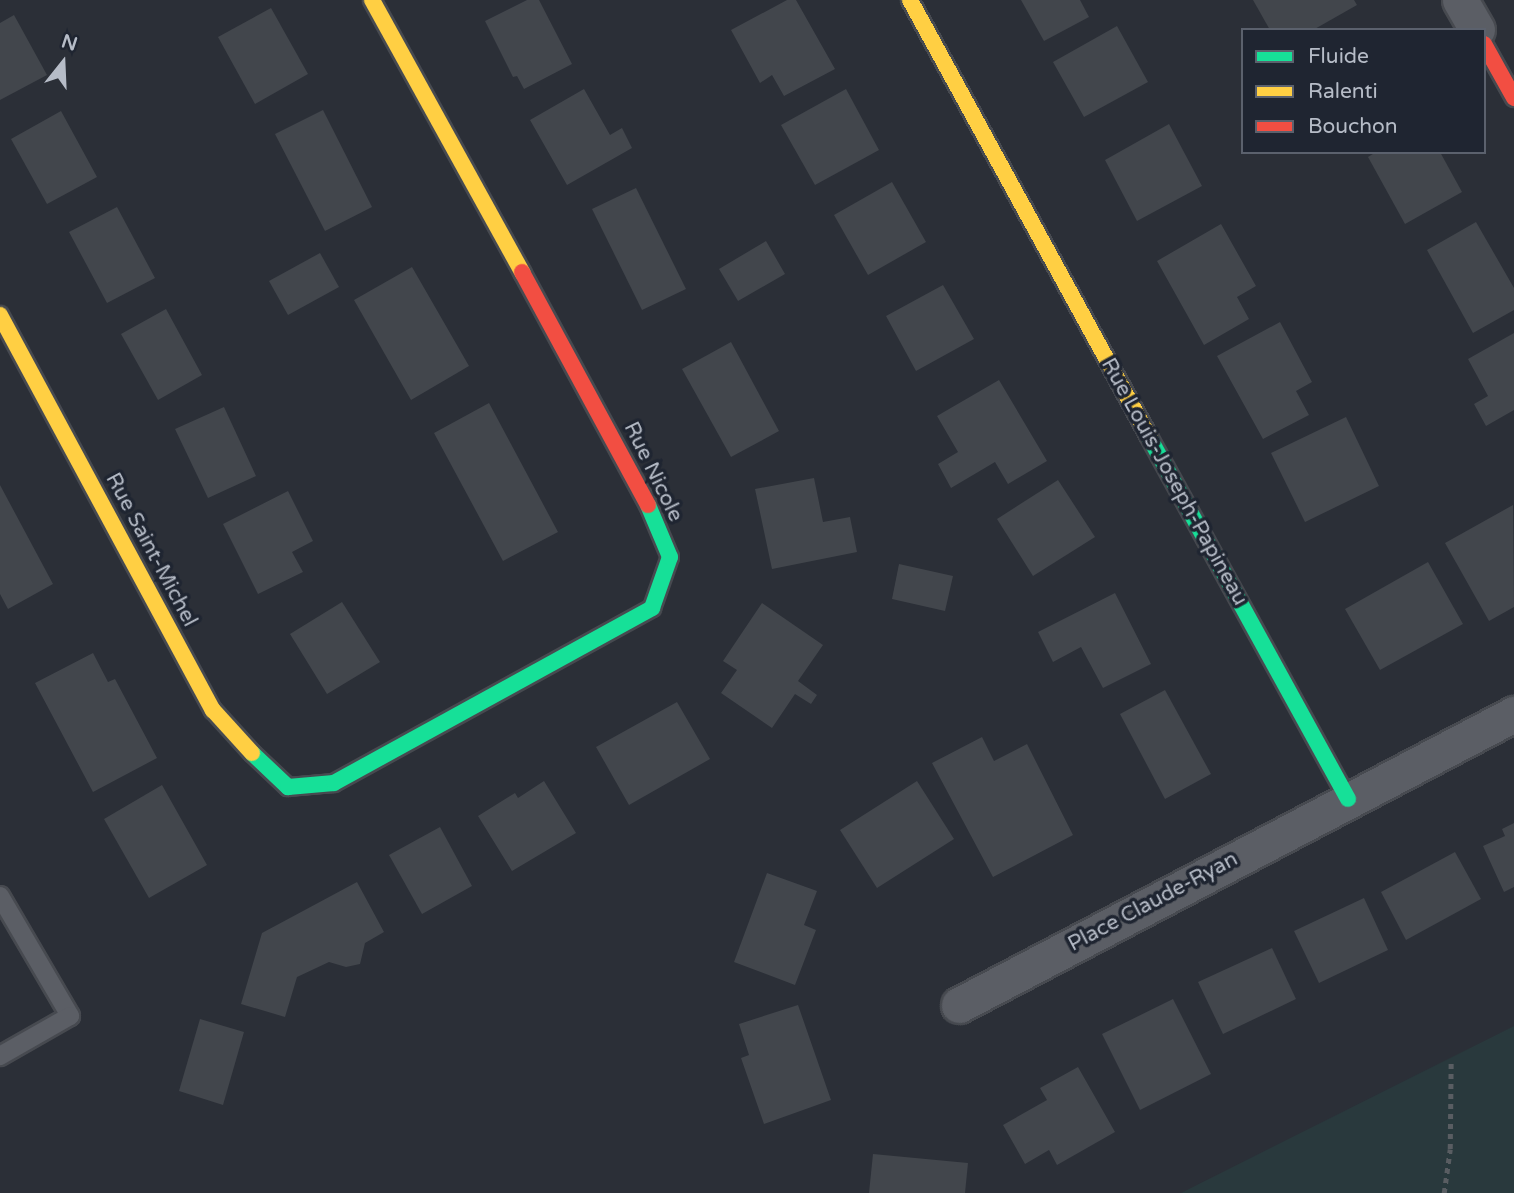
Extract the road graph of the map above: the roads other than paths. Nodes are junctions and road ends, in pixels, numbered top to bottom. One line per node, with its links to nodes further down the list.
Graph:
1 (372, 0): 9 (street, Rue Nicole)
2 (910, 0): 10 (street, Rue Louis-Joseph-Papineau)
3 (1460, 0): 4 (street)
4 (1476, 28)
5 (1486, 48): 6 (street)
6 (1514, 98)
7 (0, 316): 9 (street, Rue Saint-Michel)
8 (1514, 713): 10 (street)
9 (288, 787)
10 (1348, 799): 12 (street, Place Claude-Ryan)
11 (0, 896): 13 (lane)
12 (959, 1005)
13 (0, 1056)

